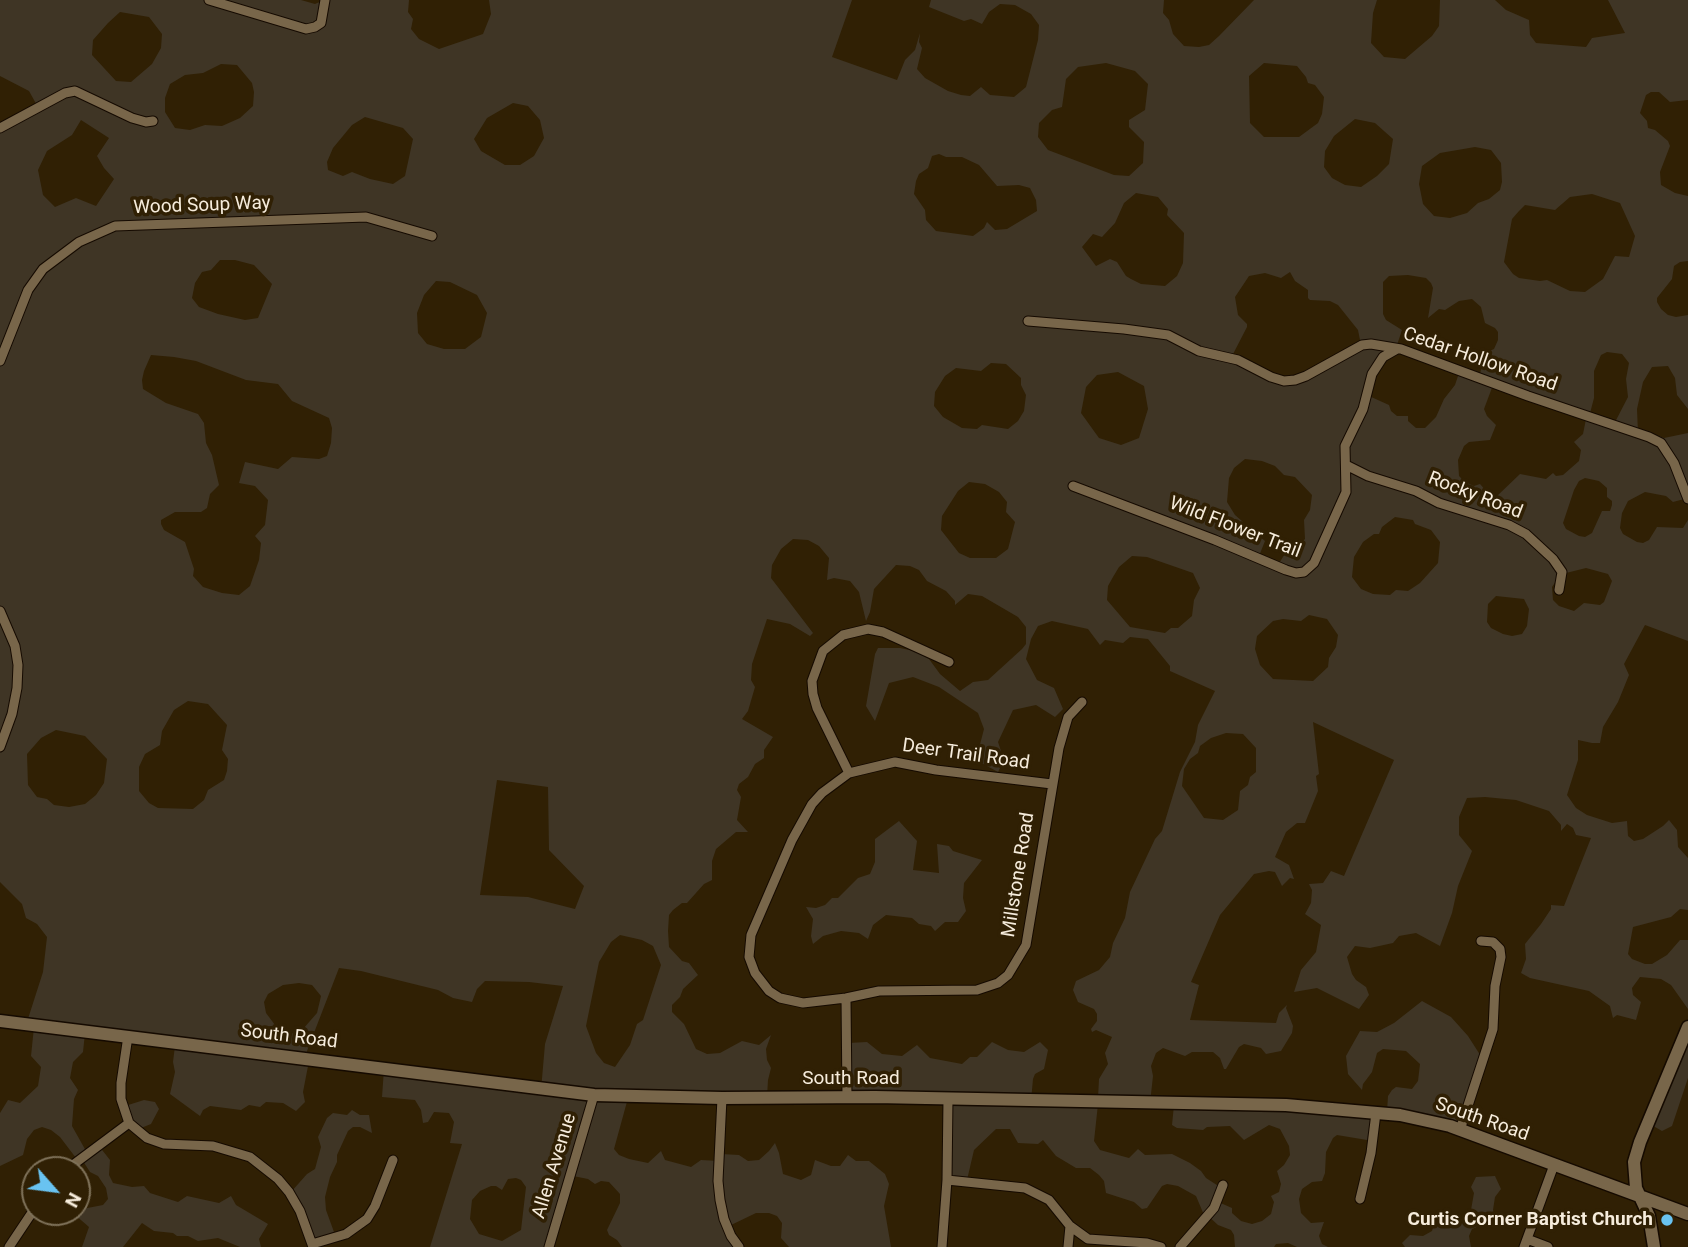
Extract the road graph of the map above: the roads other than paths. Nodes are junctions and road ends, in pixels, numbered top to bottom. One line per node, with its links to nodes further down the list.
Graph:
1 (209, 0): 2 (street)
2 (325, 0)
3 (153, 121): 4 (street)
4 (0, 128)
5 (432, 236): 8 (street, Wood Soup Way)
6 (1028, 321): 7 (street, Cedar Hollow Road)
7 (1398, 349): 9 (street, Wild Flower Trail); 11 (street, Cedar Hollow Road)
8 (0, 361)
9 (1346, 465): 10 (street, Wild Flower Trail); 12 (street, Rocky Road)
10 (1073, 486)
11 (1688, 499)
12 (1559, 590)
13 (0, 611): 16 (street)
14 (949, 662): 17 (street)
15 (1082, 702): 18 (street, Millstone Road)
16 (0, 747)
17 (849, 773): 18 (street, Deer Trail Road); 20 (street, Deer Trail Road)
18 (1052, 784): 20 (street, Millstone Road)
19 (1481, 941): 30 (street)
20 (846, 998): 26 (street)
21 (0, 1021): 23 (street, South Road)
22 (1688, 1027): 36 (street)
23 (128, 1036): 24 (street, South Road); 29 (street)
24 (594, 1095): 25 (street, South Road); 44 (street, Allen Avenue)
25 (722, 1098): 26 (street, South Road); 45 (street)
26 (847, 1098): 27 (street, South Road)
27 (948, 1099): 28 (street, South Road); 34 (street)
28 (1376, 1113): 30 (street, South Road); 37 (street)
29 (129, 1123): 31 (street); 42 (street)
30 (1460, 1130): 33 (street, South Road)
31 (85, 1156)
32 (393, 1160): 42 (street)
33 (1555, 1165): 36 (street, South Road); 41 (street)
34 (947, 1180): 40 (street); 46 (street)
35 (1223, 1185): 49 (street)
36 (1642, 1198): 38 (street, South Road); 51 (street)
37 (1360, 1199)
38 (1688, 1214)
39 (23, 1226): 43 (street)
40 (1070, 1226): 47 (street); 48 (street)
41 (1526, 1243): 50 (street)
42 (313, 1245)
43 (9, 1247)
44 (549, 1247)
45 (739, 1247)
46 (942, 1247)
47 (1069, 1247)
48 (1161, 1247)
49 (1180, 1247)
50 (1548, 1247)
51 (1654, 1247)

